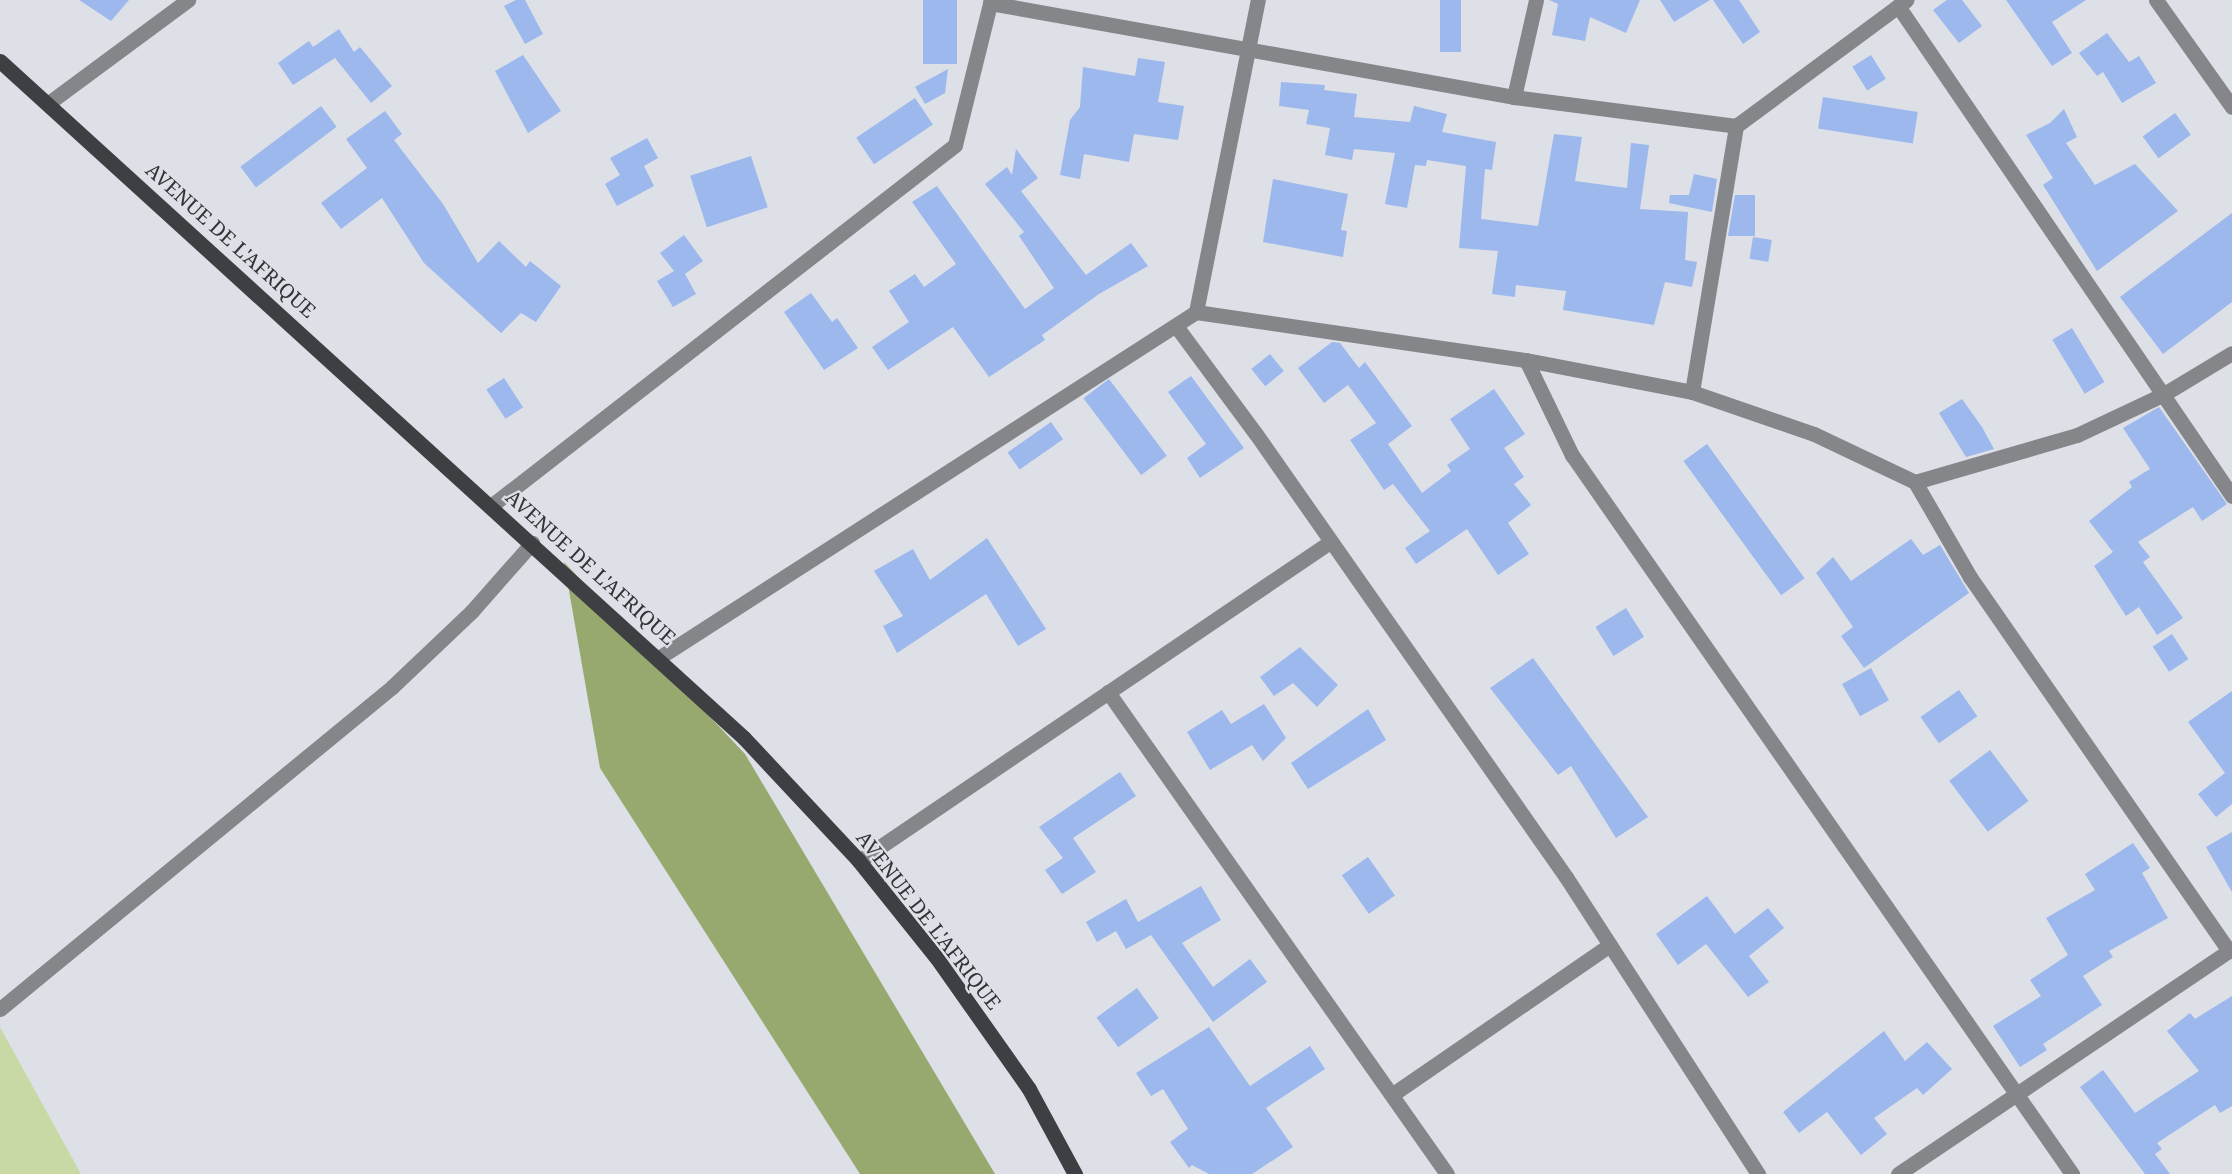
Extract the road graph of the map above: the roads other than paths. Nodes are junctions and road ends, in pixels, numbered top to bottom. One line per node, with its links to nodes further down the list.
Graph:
1 (188, 0): 10 (street)
2 (1258, 0): 7 (street)
3 (1536, 0): 9 (street)
4 (2156, 0): 11 (street)
5 (991, 2): 7 (street); 21 (street)
6 (1902, 3): 12 (street); 18 (street)
7 (1248, 46): 9 (street); 13 (street)
8 (0, 61): 10 (main road, AVENUE DE L'AFRIQUE)
9 (1514, 97): 12 (street)
10 (50, 102): 21 (main road, AVENUE DE L'AFRIQUE)
11 (2232, 107)
12 (1736, 126): 17 (street)
13 (1196, 312): 14 (street); 16 (street)
14 (1176, 326): 22 (street); 24 (street)
15 (2232, 353): 18 (street)
16 (1526, 360): 17 (street); 30 (street)
17 (1692, 392): 19 (street)
18 (2164, 394): 19 (street); 20 (street)
19 (1915, 482): 28 (street)
20 (2232, 496)
21 (491, 506): 23 (main road, AVENUE DE L'AFRIQUE)
22 (1330, 542): 25 (street); 27 (street)
23 (532, 543): 24 (main road, AVENUE DE L'AFRIQUE); 29 (street)
24 (660, 657): 26 (main road, AVENUE DE L'AFRIQUE)
25 (1108, 692): 26 (street); 31 (street)
26 (859, 861): 32 (main road, AVENUE DE L'AFRIQUE)
27 (1610, 945): 31 (street); 34 (street)
28 (2230, 950): 30 (street)
29 (0, 1009)
30 (2017, 1092): 35 (street); 36 (street)
31 (1393, 1094): 33 (street)
32 (1077, 1172)
33 (1447, 1174)
34 (1758, 1174)
35 (1898, 1174)
36 (2072, 1174)

